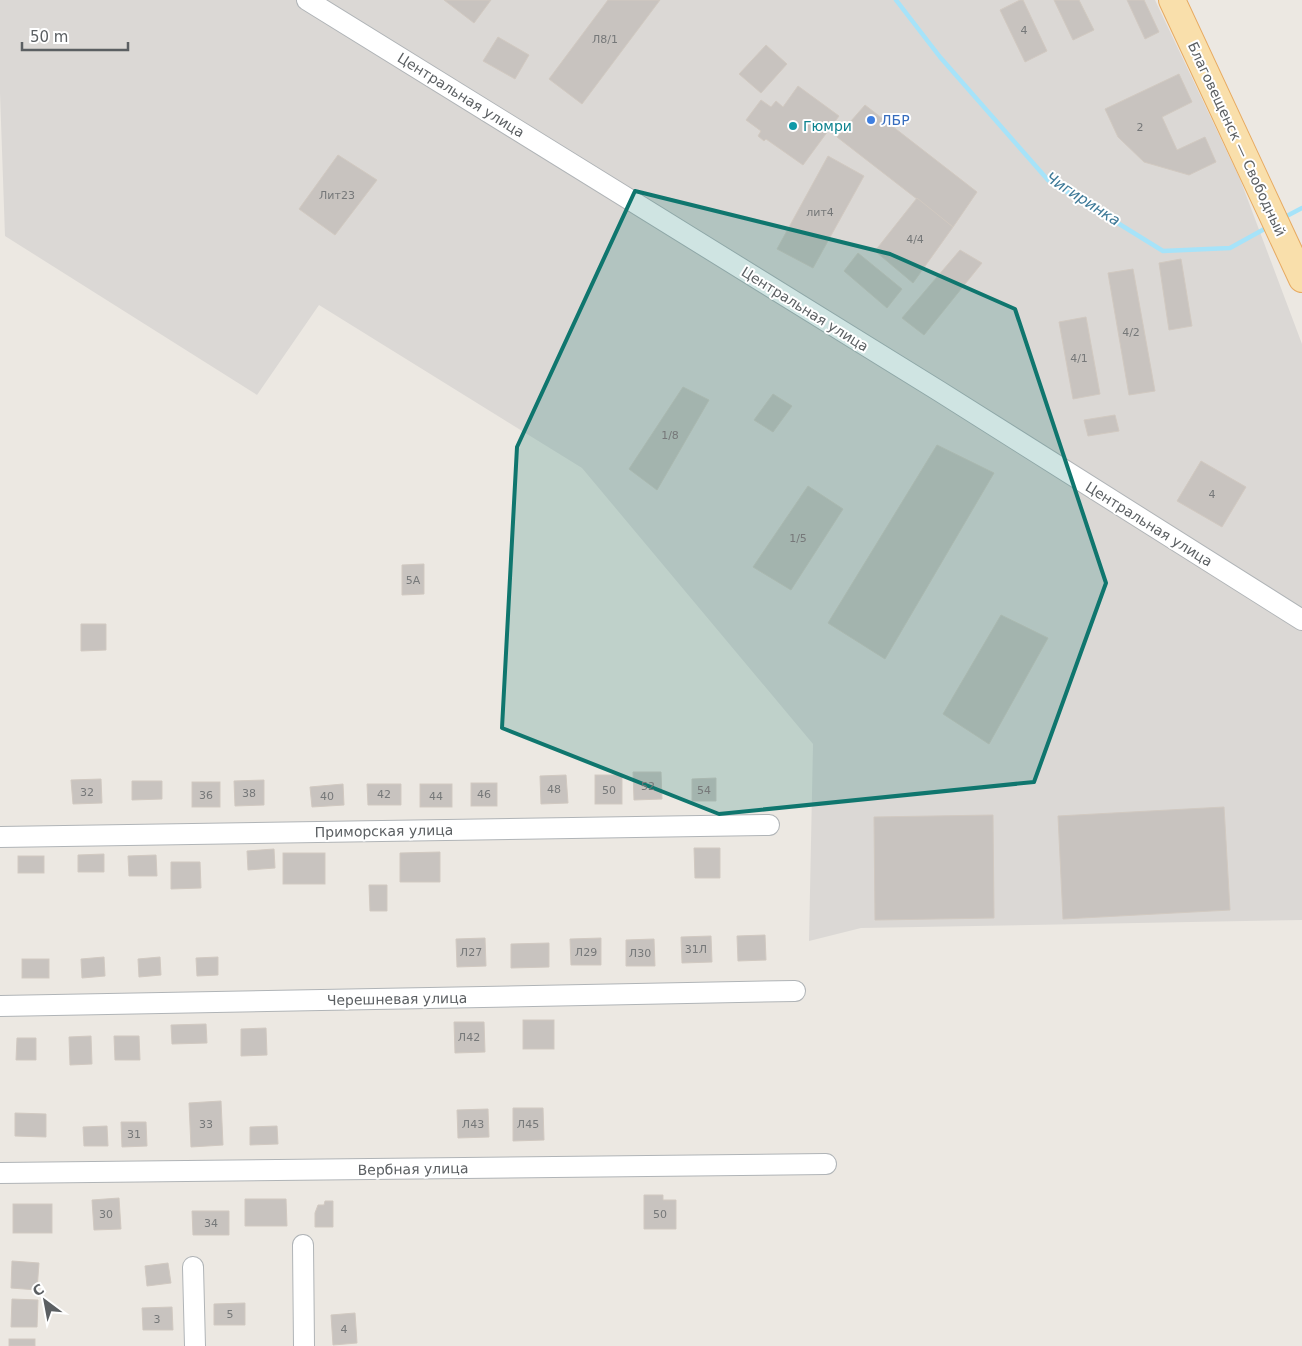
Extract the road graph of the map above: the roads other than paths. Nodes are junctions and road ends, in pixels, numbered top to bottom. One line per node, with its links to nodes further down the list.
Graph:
1 (1172, 0): 3 (main road, Благовещенск — Свободный)
2 (311, 1): 4 (street, Центральная улица)
3 (1300, 274)
4 (1302, 620)
5 (769, 825): 6 (street, Приморская улица)
6 (0, 837)
7 (795, 991): 8 (street, Черешневая улица)
8 (0, 1006)
9 (826, 1164): 10 (street, Вербная улица)
10 (0, 1173)
11 (302, 1245): 14 (street)
12 (193, 1267): 13 (street)
13 (195, 1346)
14 (304, 1346)

